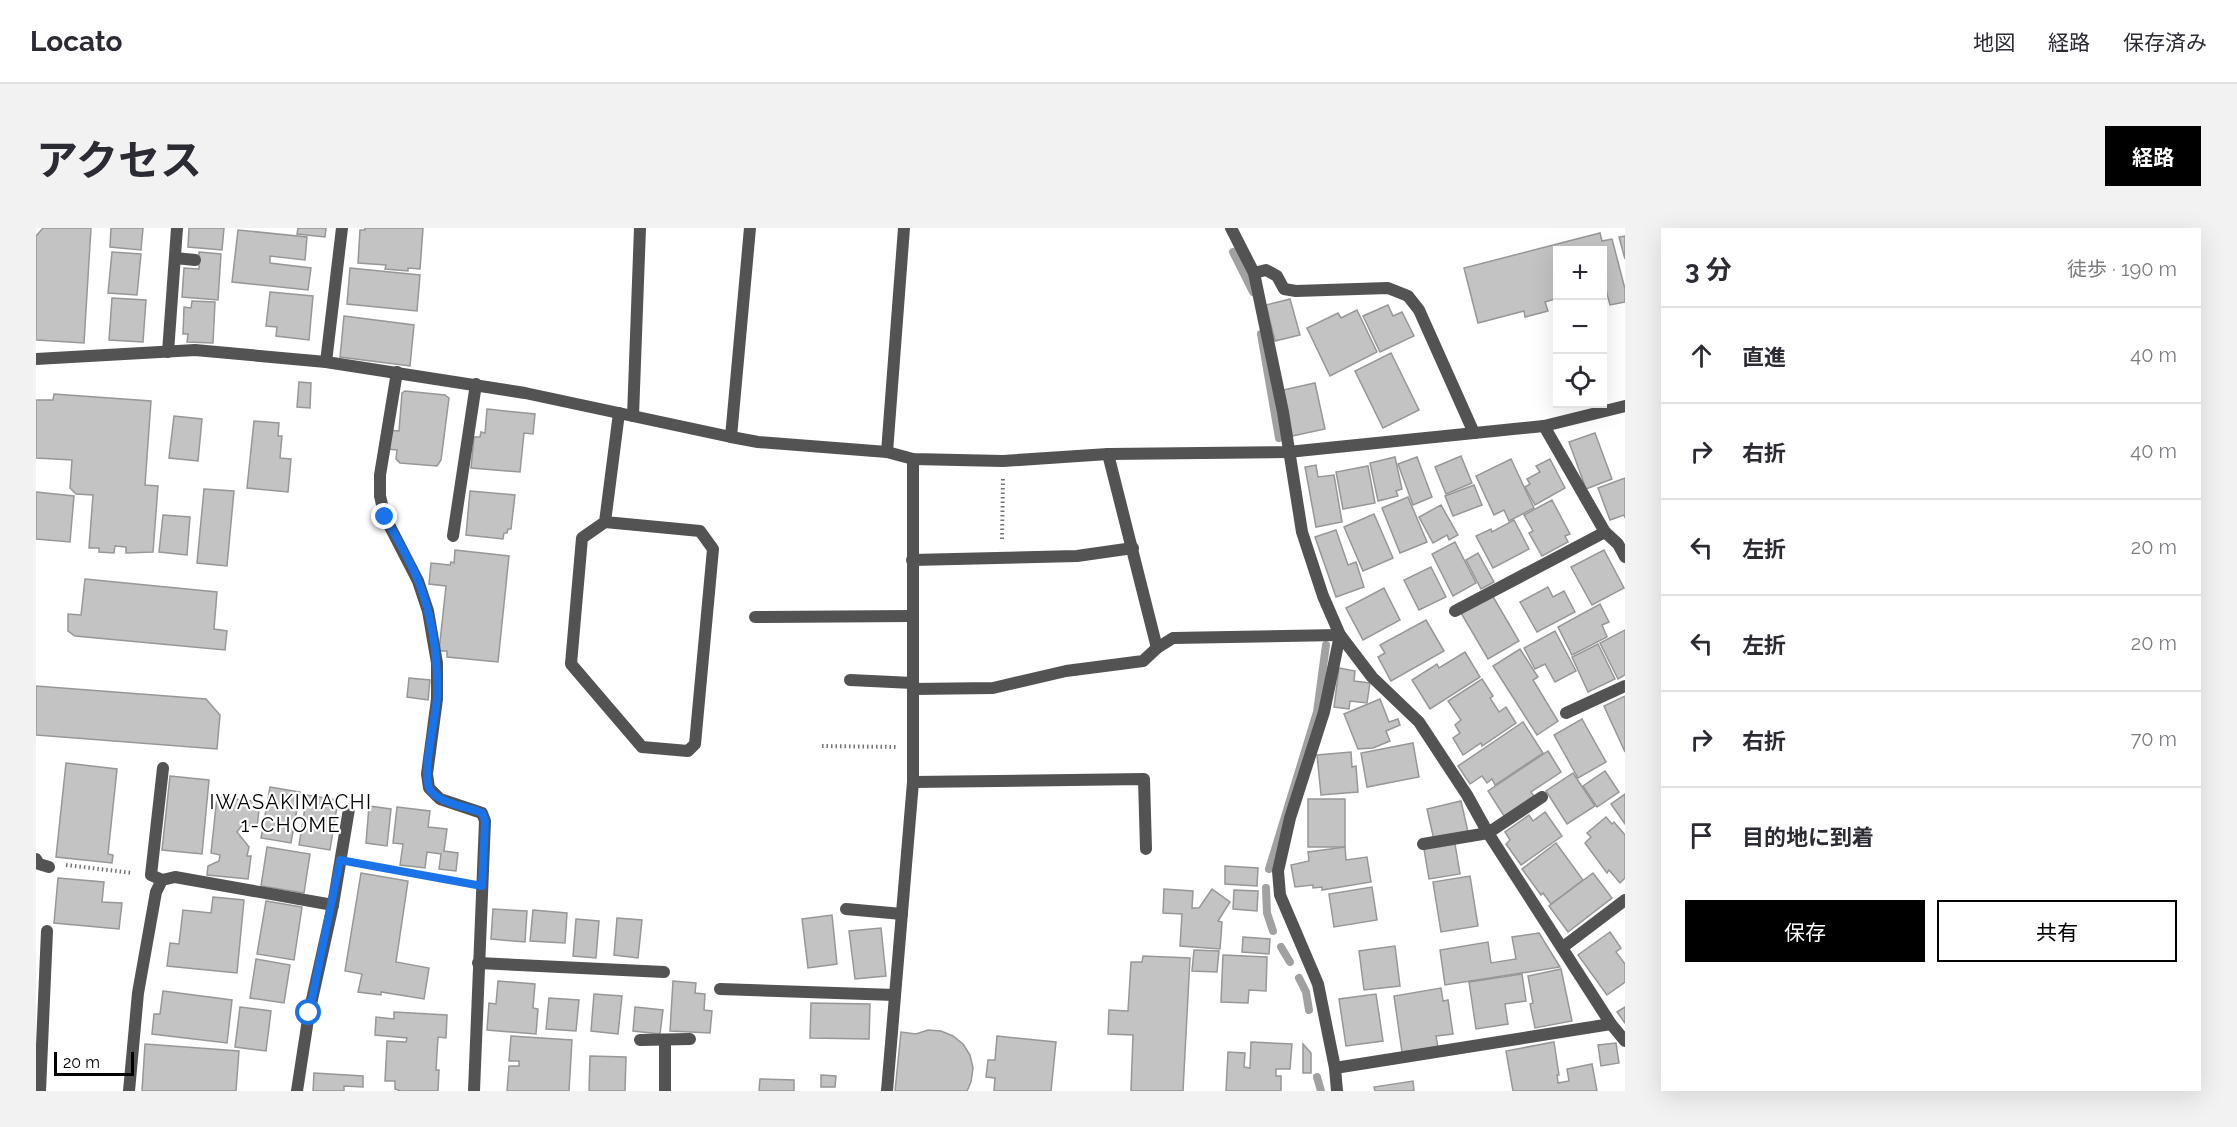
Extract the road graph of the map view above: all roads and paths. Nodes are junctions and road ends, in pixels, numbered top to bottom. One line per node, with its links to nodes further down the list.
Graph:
1 (177, 228): 7 (street)
2 (342, 228): 12 (street)
3 (640, 228): 17 (street)
4 (750, 228): 20 (street)
5 (904, 228): 21 (street)
6 (1231, 228): 9 (street)
7 (174, 258): 8 (street); 10 (street)
8 (195, 260)
9 (1254, 273): 19 (street); 22 (street)
10 (168, 352): 11 (street); 12 (street)
11 (36, 358)
12 (326, 362): 13 (street)
13 (397, 372): 14 (street); 56 (street)
14 (476, 384): 16 (street); 28 (street)
15 (1625, 406): 18 (street)
16 (619, 413): 17 (street); 26 (street)
17 (633, 416): 20 (street)
18 (1544, 426): 19 (street); 27 (street)
19 (1474, 433): 22 (street)
20 (731, 437): 21 (street)
21 (887, 452): 24 (street)
22 (1288, 452): 23 (street); 37 (street)
23 (1108, 454): 25 (street); 30 (street)
24 (913, 459): 25 (street); 33 (street)
25 (1003, 461): 32 (path)
26 (605, 522): 26 (street)
27 (1605, 532): 29 (street); 34 (street)
28 (453, 536)
29 (1621, 543): 31 (street)
30 (1133, 548): 32 (street); 38 (street)
31 (1625, 557)
32 (1002, 558): 33 (street)
33 (912, 560): 35 (street)
34 (1455, 610)
35 (913, 616): 36 (street); 40 (street)
36 (755, 617)
37 (1340, 635): 38 (street); 49 (street); 72 (street)
38 (1157, 648): 40 (street)
39 (850, 680): 40 (street)
40 (913, 686): 44 (street)
41 (1625, 686): 42 (street)
42 (1566, 713)
43 (822, 746): 44 (path)
44 (913, 747): 46 (street)
45 (163, 768): 55 (street)
46 (913, 782): 51 (street); 60 (street)
47 (1542, 797): 49 (street)
48 (349, 809): 53 (street)
49 (1488, 833): 50 (street); 62 (street)
50 (1423, 844)
51 (1146, 849)
52 (36, 859): 54 (street)
53 (340, 860): 56 (path); 58 (street)
54 (49, 867): 55 (path)
55 (157, 878): 58 (street); 74 (street)
56 (482, 886): 63 (street)
57 (1625, 900): 62 (street)
58 (333, 905): 75 (street)
59 (846, 909): 60 (street)
60 (902, 914): 66 (street)
61 (47, 930): 73 (street)
62 (1563, 947): 67 (street)
63 (478, 963): 64 (street); 76 (street)
64 (664, 972)
65 (720, 989): 66 (street)
66 (895, 995): 78 (street)
67 (1611, 1024): 71 (street); 72 (street)
68 (690, 1039): 70 (street)
69 (640, 1040): 70 (street)
70 (665, 1040): 77 (street)
71 (1625, 1041)
72 (1335, 1068): 79 (street)
73 (40, 1091)
74 (129, 1091)
75 (297, 1091)
76 (474, 1091)
77 (665, 1091)
78 (887, 1091)
79 (1337, 1091)

